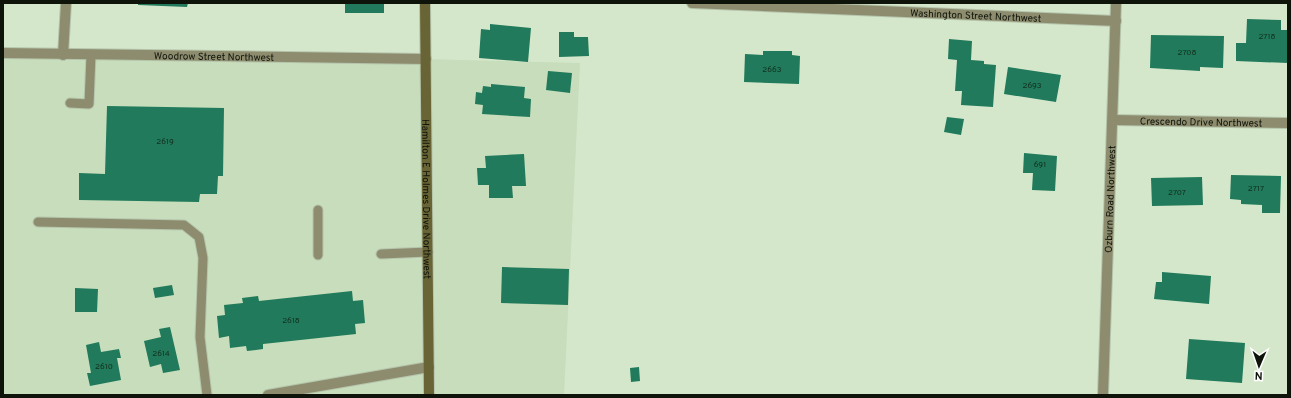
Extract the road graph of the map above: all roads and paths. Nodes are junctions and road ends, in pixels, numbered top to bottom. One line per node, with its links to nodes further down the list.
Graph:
1 (66, 3): 8 (street)
2 (425, 3): 10 (main road, Hamilton E Holmes Drive Northwest)
3 (692, 3): 5 (street, Washington Street Northwest)
4 (1116, 3): 6 (street, Ozburn Road Northwest)
5 (786, 5): 6 (street, Washington Street Northwest)
6 (1116, 21): 12 (street, Ozburn Road Northwest)
7 (3, 53): 8 (street, Woodrow Street Northwest)
8 (63, 55): 9 (street, Woodrow Street Northwest)
9 (91, 55): 10 (street, Woodrow Street Northwest); 11 (lane)
10 (426, 59): 16 (main road, Hamilton E Holmes Drive Northwest)
11 (70, 103)
12 (1113, 120): 13 (street, Crescendo Drive Northwest); 23 (street, Ozburn Road Northwest)
13 (1288, 123)
14 (318, 210): 18 (lane)
15 (38, 222): 20 (lane)
16 (428, 252): 17 (lane); 19 (main road, Hamilton E Holmes Drive Northwest)
17 (381, 254)
18 (318, 255)
19 (429, 367): 21 (street); 22 (main road, Hamilton E Holmes Drive Northwest)
20 (207, 395)
21 (268, 395)
22 (429, 395)
23 (1103, 395)

